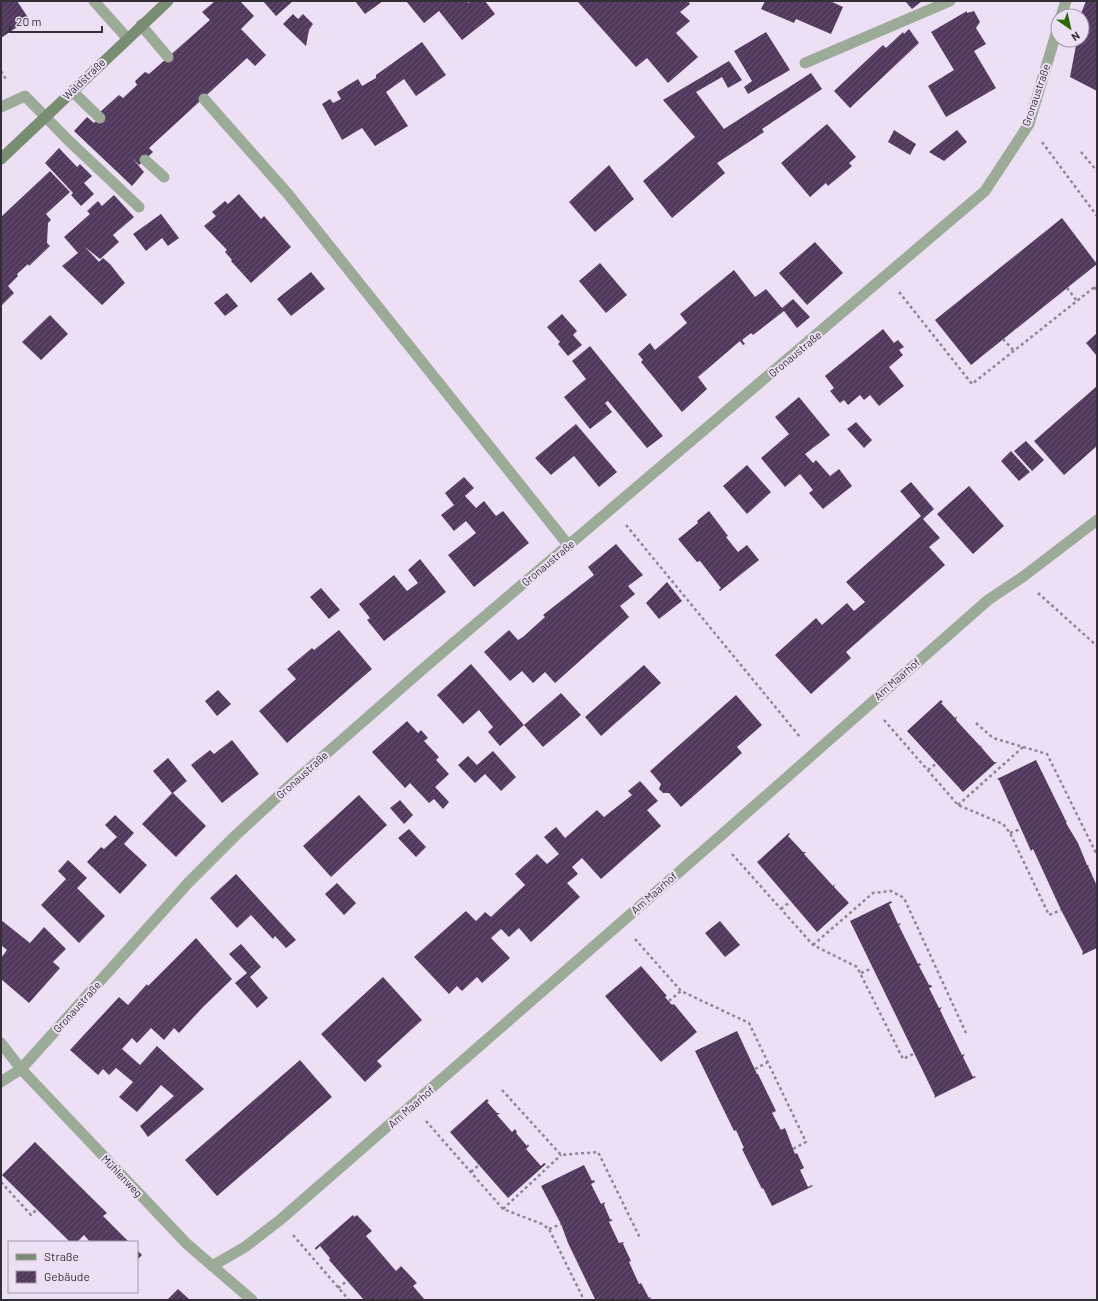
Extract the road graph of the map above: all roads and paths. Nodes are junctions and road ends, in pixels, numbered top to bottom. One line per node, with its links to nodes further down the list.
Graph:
1 (94, 1): 5 (street)
2 (168, 1): 4 (main road, Waldstraße)
3 (950, 1): 8 (street)
4 (141, 25): 5 (main road, Waldstraße); 7 (street)
5 (127, 38): 9 (main road, Waldstraße)
6 (1052, 48): 14 (street, Gronaustraße)
7 (168, 57)
8 (805, 63)
9 (72, 91): 12 (main road, Waldstraße); 13 (street)
10 (204, 99): 31 (street)
11 (1, 107): 12 (street)
12 (45, 116): 16 (main road, Waldstraße); 20 (street)
13 (100, 118)
14 (1029, 124): 21 (path); 22 (street, Gronaustraße)
15 (1081, 152): 18 (path)
16 (1, 159)
17 (145, 160): 19 (street)
18 (1097, 171)
19 (164, 177)
20 (139, 207)
21 (1097, 216)
22 (886, 276): 28 (path); 29 (street, Gronaustraße)
23 (1096, 286): 25 (path); 26 (path)
24 (1067, 288): 26 (path)
25 (1097, 291)
26 (1077, 300): 28 (path)
27 (1003, 339): 28 (path)
28 (1014, 351)
29 (612, 509): 31 (street, Gronaustraße); 37 (path)
30 (1097, 520): 32 (street, Am Maarhof)
31 (569, 546): 58 (street, Gronaustraße)
32 (1024, 576): 33 (path); 34 (street, Am Maarhof)
33 (1097, 646)
34 (869, 704): 37 (street, Am Maarhof); 39 (path)
35 (976, 723): 36 (path)
36 (1023, 746): 40 (path); 44 (path)
37 (813, 753): 43 (street, Am Maarhof)
38 (937, 763): 39 (path)
39 (928, 770): 40 (path)
40 (958, 805): 42 (path)
41 (1021, 829): 42 (path)
42 (1010, 833): 47 (path)
43 (718, 838): 46 (path); 48 (street, Am Maarhof)
44 (1097, 855)
45 (790, 902): 46 (path)
46 (781, 909): 49 (path)
47 (1061, 910)
48 (620, 922): 52 (path); 62 (street, Am Maarhof)
49 (813, 945): 51 (path); 54 (path)
50 (872, 968): 51 (path)
51 (861, 973): 56 (path)
52 (681, 991): 53 (path); 57 (path)
53 (669, 1001)
54 (966, 1034)
55 (1, 1043): 58 (street, Mühlenweg)
56 (913, 1054)
57 (768, 1062): 59 (path); 63 (path)
58 (21, 1069): 60 (street, Gronaustraße); 74 (street, Mühlenweg)
59 (755, 1069)
60 (1, 1082)
61 (502, 1090): 64 (path)
62 (412, 1105): 66 (path); 70 (street, Am Maarhof)
63 (793, 1149)
64 (562, 1155): 69 (path); 73 (path)
65 (480, 1164): 66 (path)
66 (471, 1172): 69 (path)
67 (1, 1182): 68 (path)
68 (37, 1209)
69 (504, 1209): 72 (path)
70 (280, 1220): 74 (street, Am Maarhof); 76 (path)
71 (561, 1224): 72 (path)
72 (549, 1229): 79 (path)
73 (640, 1238)
74 (212, 1266): 77 (street, Mühlenweg)
75 (347, 1281): 76 (path)
76 (338, 1288): 78 (path)
77 (252, 1300)
78 (349, 1300)
79 (584, 1300)

